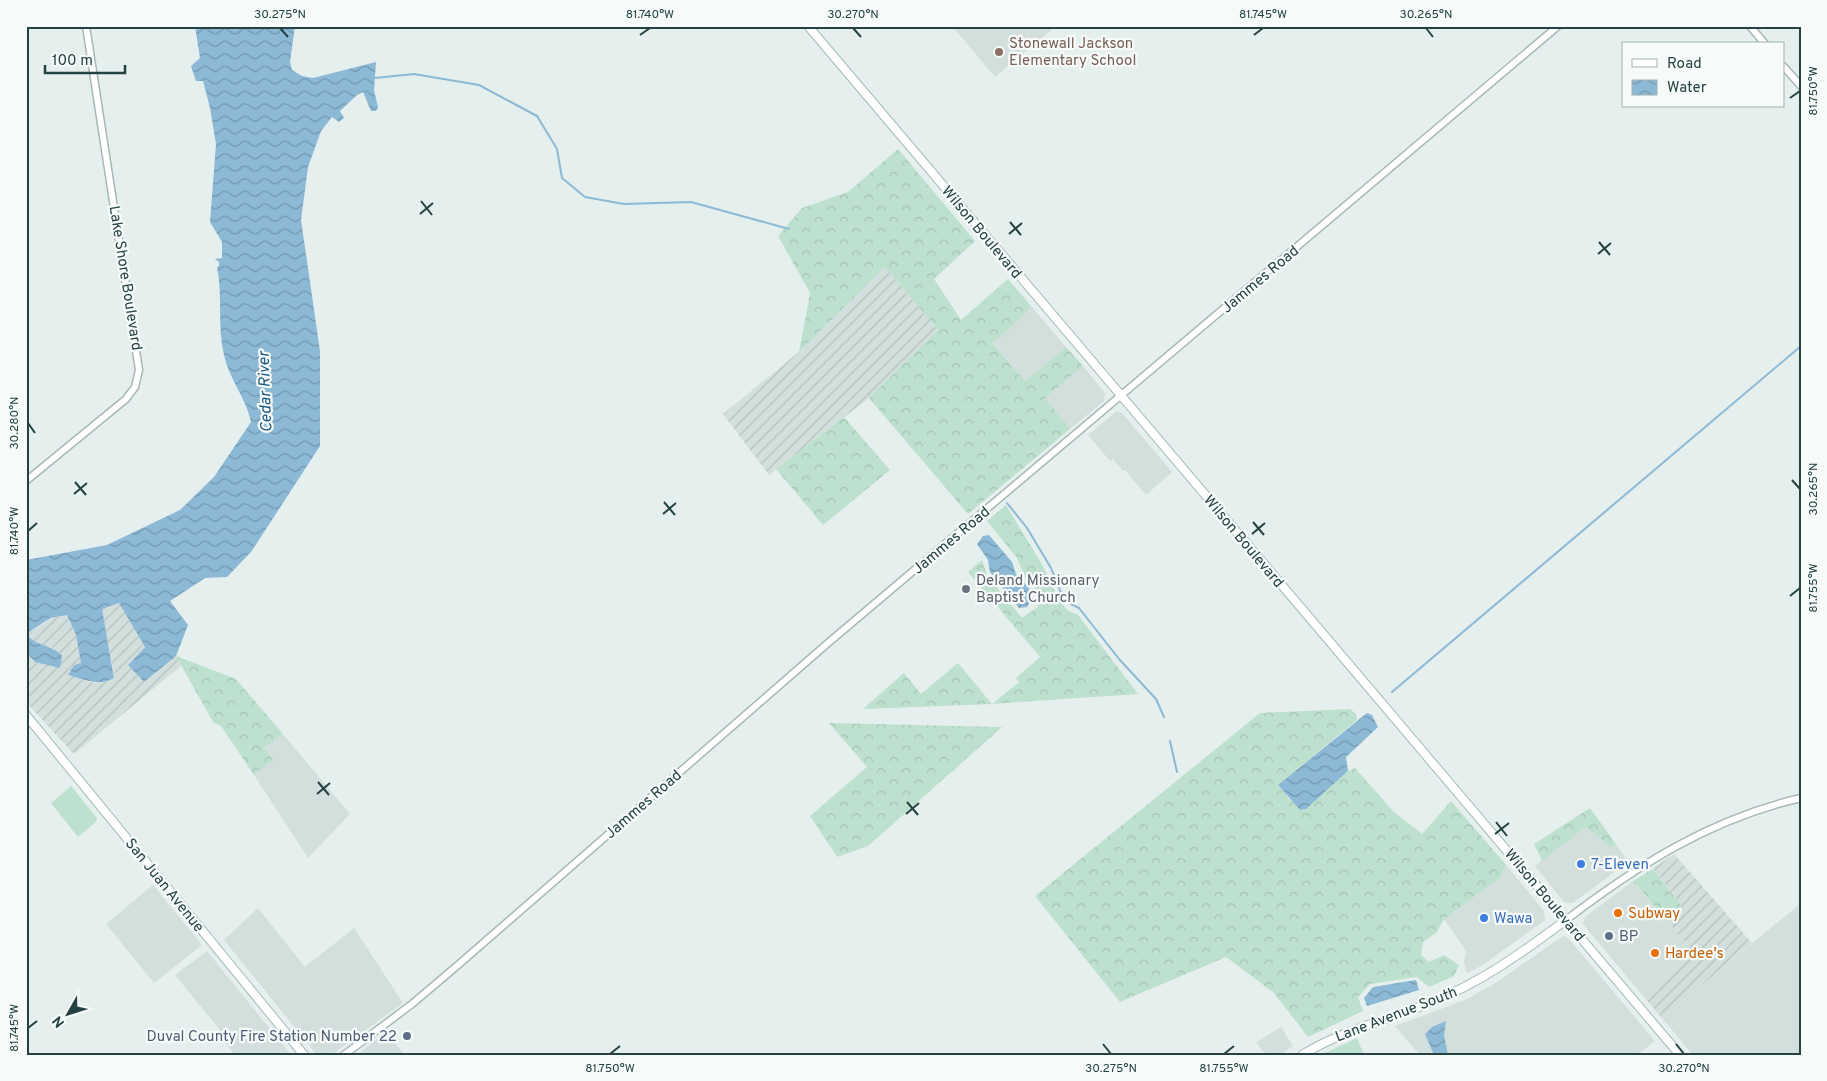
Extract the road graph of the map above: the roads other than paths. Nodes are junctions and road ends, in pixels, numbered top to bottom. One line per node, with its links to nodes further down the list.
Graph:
1 (86, 26): 9 (street, Lake Shore Boulevard)
2 (808, 26): 8 (main road, Wilson Boulevard)
3 (1558, 26): 8 (street, Jammes Road)
4 (1750, 26): 5 (street)
5 (1763, 42)
6 (1784, 67): 7 (street)
7 (1801, 86)
8 (1122, 396): 12 (main road, Wilson Boulevard); 14 (street, Jammes Road)
9 (26, 481)
10 (26, 716): 13 (main road, San Juan Avenue)
11 (1801, 798): 12 (street, Lane Avenue South)
12 (1566, 920): 15 (main road, Lane Avenue South); 16 (main road, Wilson Boulevard)
13 (304, 1055)
14 (344, 1055)
15 (1302, 1055)
16 (1680, 1055)

